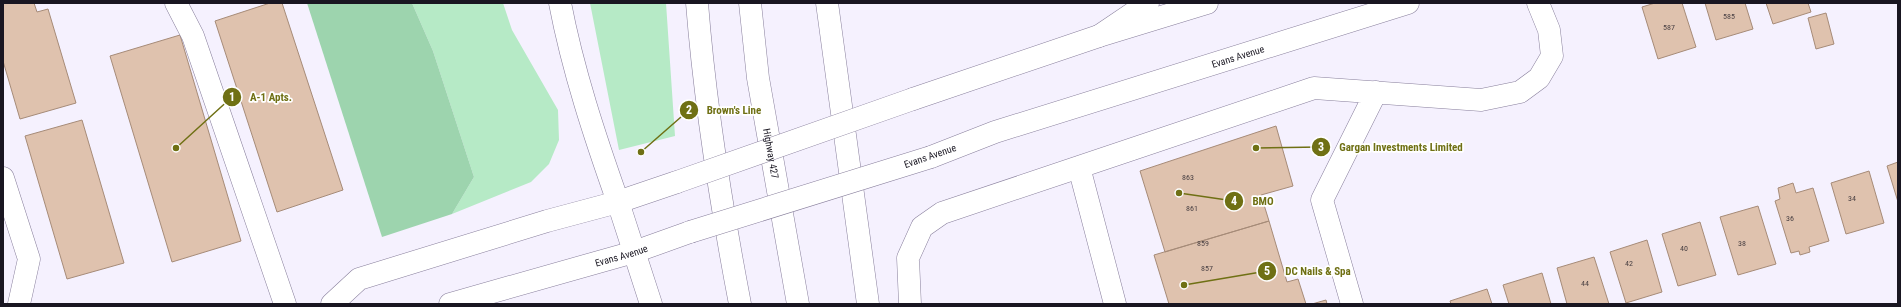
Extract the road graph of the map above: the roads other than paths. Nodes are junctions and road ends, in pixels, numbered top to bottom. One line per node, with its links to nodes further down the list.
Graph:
1 (176, 3): 19 (main road)
2 (560, 3): 16 (main road)
3 (697, 3): 23 (main road)
4 (750, 3): 24 (main road, Highway 427)
5 (827, 3): 11 (main road)
6 (832, 3): 11 (main road)
7 (1148, 3): 12 (main road)
8 (1207, 3): 12 (main road)
9 (1408, 3): 17 (main road, Evans Avenue, bridge)
10 (1538, 3): 13 (main road)
11 (831, 34): 25 (main road)
12 (1099, 36): 16 (main road, bridge)
13 (1376, 92): 14 (main road); 28 (main road)
14 (1079, 167): 26 (main road); 27 (main road)
15 (3, 178): 18 (main road)
16 (618, 202): 17 (main road); 20 (main road)
17 (634, 252): 21 (main road, Evans Avenue); 22 (main road)
18 (19, 304)
19 (285, 304)
20 (332, 304)
21 (450, 304)
22 (651, 304)
23 (740, 304)
24 (798, 304)
25 (868, 304)
26 (910, 304)
27 (1115, 304)
28 (1352, 304)

